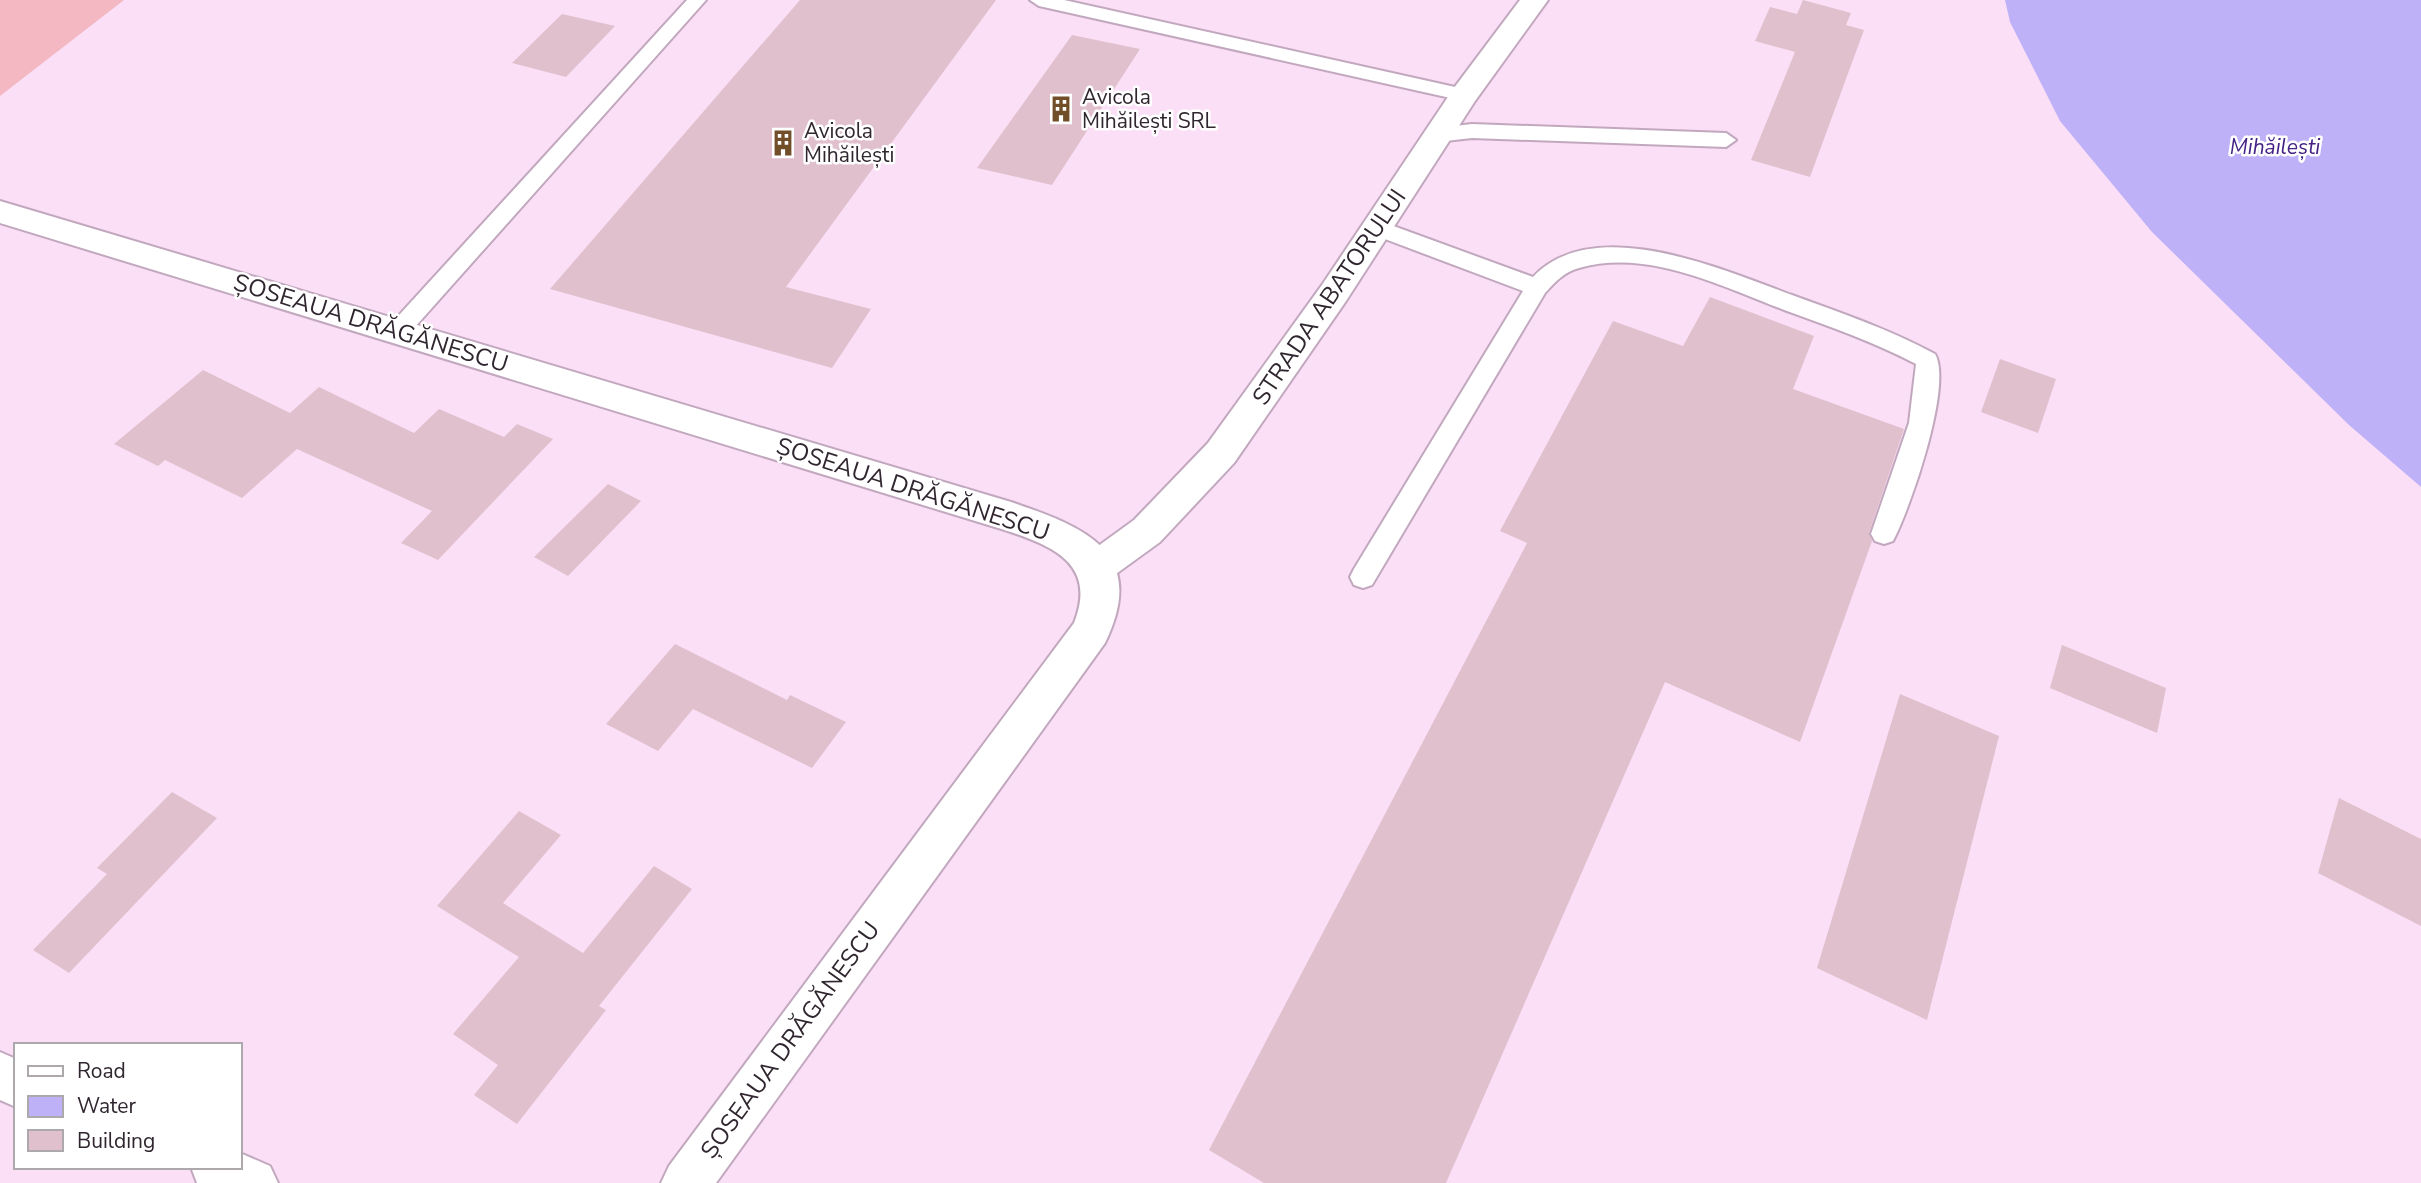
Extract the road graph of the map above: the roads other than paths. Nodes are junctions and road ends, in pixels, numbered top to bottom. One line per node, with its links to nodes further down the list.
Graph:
1 (697, 0): 10 (lane)
2 (1534, 0): 4 (main road, STRADA ABATORULUI)
3 (1040, 1): 4 (lane)
4 (1464, 95): 5 (main road, STRADA ABATORULUI)
5 (1437, 135): 6 (lane); 8 (main road, STRADA ABATORULUI)
6 (1726, 140)
7 (0, 212): 10 (main road, ȘOSEAUA DRĂGĂNESCU)
8 (1377, 228): 9 (lane); 12 (main road, STRADA ABATORULUI)
9 (1536, 287): 11 (lane); 13 (lane)
10 (398, 331): 12 (main road, ȘOSEAUA DRĂGĂNESCU)
11 (1884, 534)
12 (1096, 568): 16 (main road, ȘOSEAUA DRĂGĂNESCU)
13 (1363, 577)
14 (220, 1169): 15 (main road)
15 (253, 1183)
16 (686, 1183)

